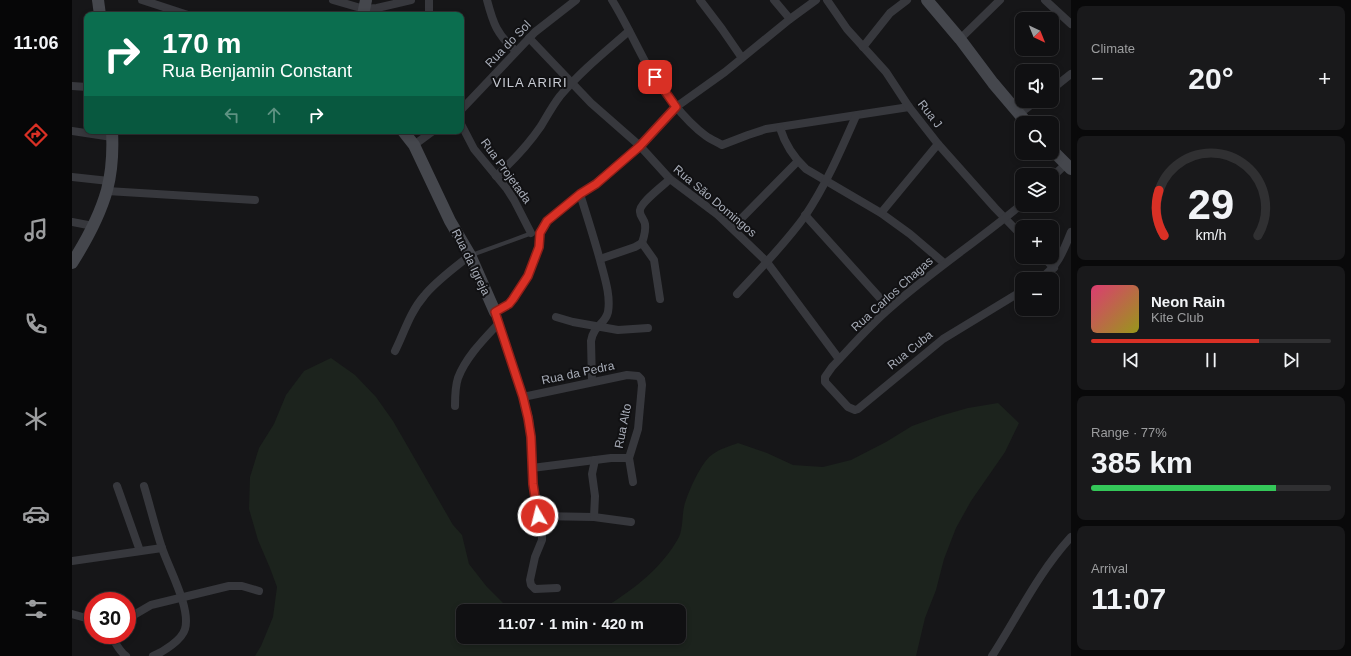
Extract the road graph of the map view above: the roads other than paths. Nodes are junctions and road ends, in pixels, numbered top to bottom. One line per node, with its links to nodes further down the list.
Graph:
1 (98, 0): 18 (street)
2 (142, 0): 19 (street)
3 (333, 0): 17 (street)
4 (411, 0): 17 (street)
5 (429, 0): 20 (street)
6 (487, 0): 27 (street)
7 (576, 0): 24 (street, Rua do Sol)
8 (612, 0): 23 (street)
9 (700, 0): 28 (street)
10 (774, 0): 21 (street)
11 (816, 0): 21 (street)
12 (827, 0): 26 (street, Rua J)
13 (907, 0): 26 (street)
14 (927, 0): 25 (street)
15 (1000, 0): 25 (street)
16 (1045, 0): 22 (street)
17 (364, 8)
18 (100, 12)
19 (179, 12)
20 (429, 12)
21 (790, 19): 28 (street)
22 (1071, 24)
23 (629, 31): 30 (street); 35 (street)
24 (529, 38): 27 (street, Rua do Sol); 30 (street, Rua São Domingos)
25 (960, 39): 38 (street)
26 (863, 47): 36 (street, Rua J)
27 (516, 51): 34 (street, Rua do Sol)
28 (742, 58): 35 (street)
29 (1071, 74): 31 (street)
30 (572, 83): 49 (street, Rua São Domingos); 54 (street)
31 (1059, 83)
32 (72, 86): 33 (street)
33 (84, 87)
34 (464, 107)
35 (676, 107): 40 (street); 49 (street)
36 (909, 108): 39 (street); 47 (street, Rua J)
37 (1027, 108): 38 (street)
38 (1019, 114)
39 (856, 116): 40 (street); 57 (street)
40 (780, 128): 51 (street, Rua Carlos Chagas)
41 (464, 130): 54 (street, Rua Projetada)
42 (72, 131): 43 (street)
43 (84, 132)
44 (112, 134): 58 (street)
45 (406, 134): 48 (street, Rua da Igreja)
46 (429, 134): 48 (street)
47 (938, 144): 62 (street); 64 (street, Rua J)
48 (414, 145): 73 (street, Rua da Igreja)
49 (640, 146): 56 (street, Rua São Domingos); 59 (street)
50 (1059, 157): 52 (street)
51 (798, 161): 57 (street, Rua Carlos Chagas); 67 (street)
52 (1068, 167): 53 (street)
53 (1059, 173)
54 (496, 176): 70 (street, Rua Projetada)
55 (72, 177): 58 (street)
56 (670, 180): 67 (street, Rua São Domingos); 72 (street)
57 (826, 181): 62 (street, Rua Carlos Chagas); 63 (street)
58 (108, 186): 60 (street); 66 (street)
59 (580, 194): 71 (street); 74 (street)
60 (255, 200)
61 (1015, 210): 64 (street)
62 (882, 213): 77 (street, Rua Carlos Chagas)
63 (805, 215): 75 (street); 84 (street)
64 (1005, 218): 68 (street, Rua J); 77 (street)
65 (72, 222): 66 (street)
66 (92, 226): 76 (street)
67 (732, 228): 75 (street, Rua São Domingos)
68 (1015, 229)
69 (1071, 232): 79 (street)
70 (531, 233): 71 (lane); 73 (lane)
71 (540, 233): 85 (street)
72 (642, 243): 74 (street); 83 (street)
73 (470, 255): 85 (street, Rua da Igreja); 89 (street)
74 (600, 259): 87 (street)
75 (766, 261): 81 (street); 90 (street, Rua São Domingos)
76 (72, 263)
77 (944, 263): 84 (street, Rua Carlos Chagas)
78 (1050, 264): 79 (street)
79 (1054, 268): 80 (street)
80 (1049, 272)
81 (736, 294)
82 (1015, 295): 92 (street, Rua Cuba)
83 (660, 299)
84 (889, 308): 90 (street, Rua Carlos Chagas)
85 (497, 317): 94 (street, Rua da Igreja); 95 (street)
86 (556, 317): 87 (street)
87 (598, 326): 88 (street); 93 (street)
88 (648, 328)
89 (395, 351)
90 (840, 359): 92 (street, Rua Carlos Chagas)
91 (638, 376): 93 (street, Rua da Pedra); 96 (street, Rua Alto)
92 (825, 379)
93 (592, 382): 94 (street, Rua da Pedra)
94 (523, 397): 98 (street, Rua da Igreja)
95 (455, 406)
96 (629, 458): 97 (street); 99 (street, Rua Alto)
97 (595, 460): 98 (street); 103 (street)
98 (532, 468): 102 (street, Rua da Igreja)
99 (633, 482)
100 (117, 486): 107 (street)
101 (144, 486): 106 (street)
102 (538, 516): 103 (street); 109 (street, Rua da Igreja)
103 (594, 517): 104 (street)
104 (631, 522)
105 (1071, 538): 118 (street)
106 (162, 548): 107 (street); 111 (street)
107 (140, 551): 108 (street)
108 (72, 561)
109 (557, 588)
110 (259, 591): 111 (street)
111 (182, 597): 113 (street); 117 (street)
112 (72, 614): 114 (street)
113 (136, 615)
114 (84, 617)
115 (117, 644): 116 (street)
116 (126, 656)
117 (153, 656)
118 (992, 656)

